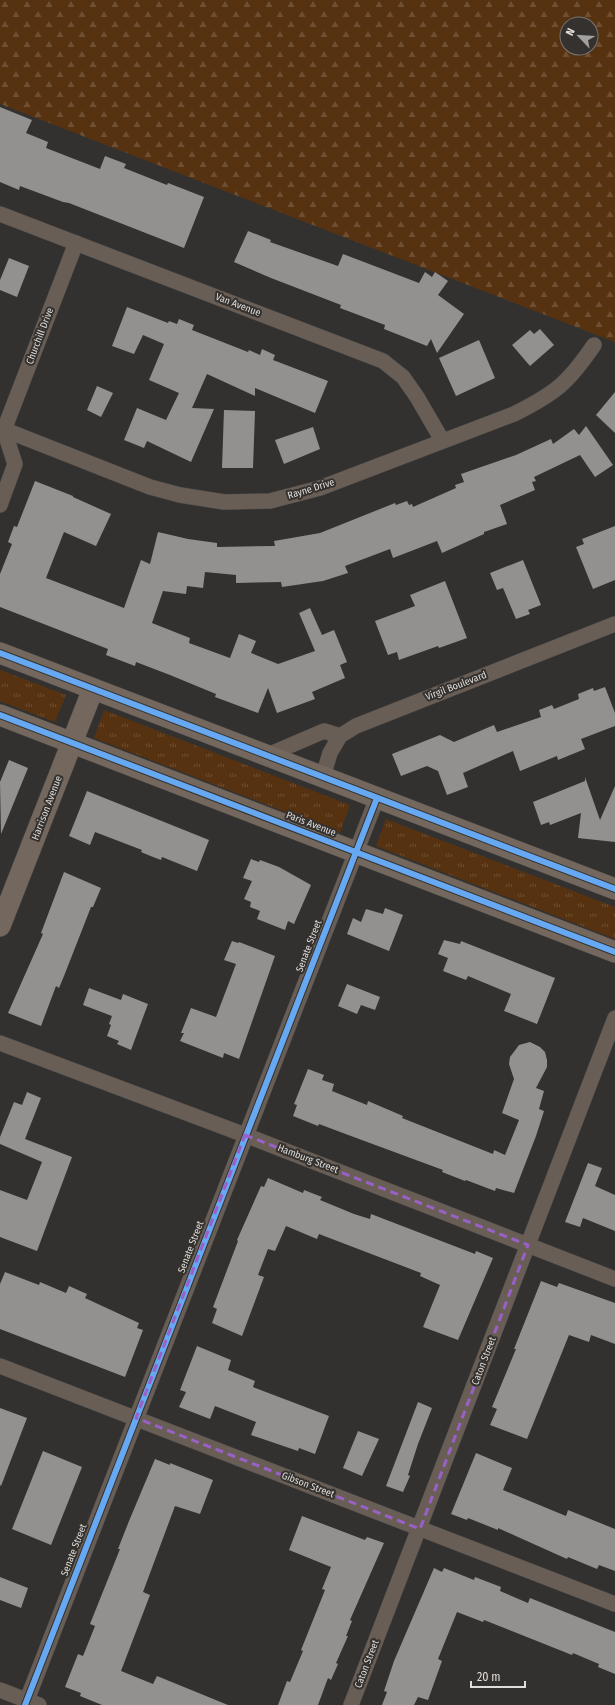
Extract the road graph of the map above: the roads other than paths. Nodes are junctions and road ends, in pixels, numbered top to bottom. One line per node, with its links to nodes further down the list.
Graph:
1 (0, 214): 2 (street, Van Avenue)
2 (76, 243): 4 (street, Churchill Drive); 5 (street, Van Avenue)
3 (594, 344): 5 (street, Rayne Drive)
4 (1, 430): 5 (street, Rayne Drive); 6 (street)
5 (442, 440)
6 (0, 505)
7 (615, 624): 11 (street, Virgil Boulevard)
8 (0, 653): 9 (street)
9 (93, 689): 12 (street, Harrison Avenue); 13 (street)
10 (0, 715): 12 (street, Paris Avenue)
11 (340, 736): 13 (street); 14 (street, Virgil Boulevard)
12 (72, 742): 16 (street, Paris Avenue); 18 (street, Harrison Avenue)
13 (268, 755): 14 (street)
14 (323, 776): 15 (street)
15 (376, 798): 16 (street, Senate Street); 17 (street)
16 (356, 852): 19 (street, Paris Avenue); 22 (street, Senate Street)
17 (615, 889)
18 (0, 926)
19 (615, 952)
20 (615, 1018): 23 (street, Caton Street)
21 (0, 1043): 22 (street, Hamburg Street)
22 (245, 1135): 23 (street, Hamburg Street); 26 (street, Senate Street)
23 (528, 1245): 24 (street, Hamburg Street); 27 (street, Caton Street)
24 (615, 1279)
25 (0, 1366): 26 (street, Gibson Street)
26 (136, 1418): 27 (street, Gibson Street); 30 (street, Senate Street)
27 (420, 1528): 28 (street, Gibson Street); 31 (street, Caton Street)
28 (615, 1604)
29 (0, 1690): 30 (street)
30 (30, 1703)
31 (352, 1705)

